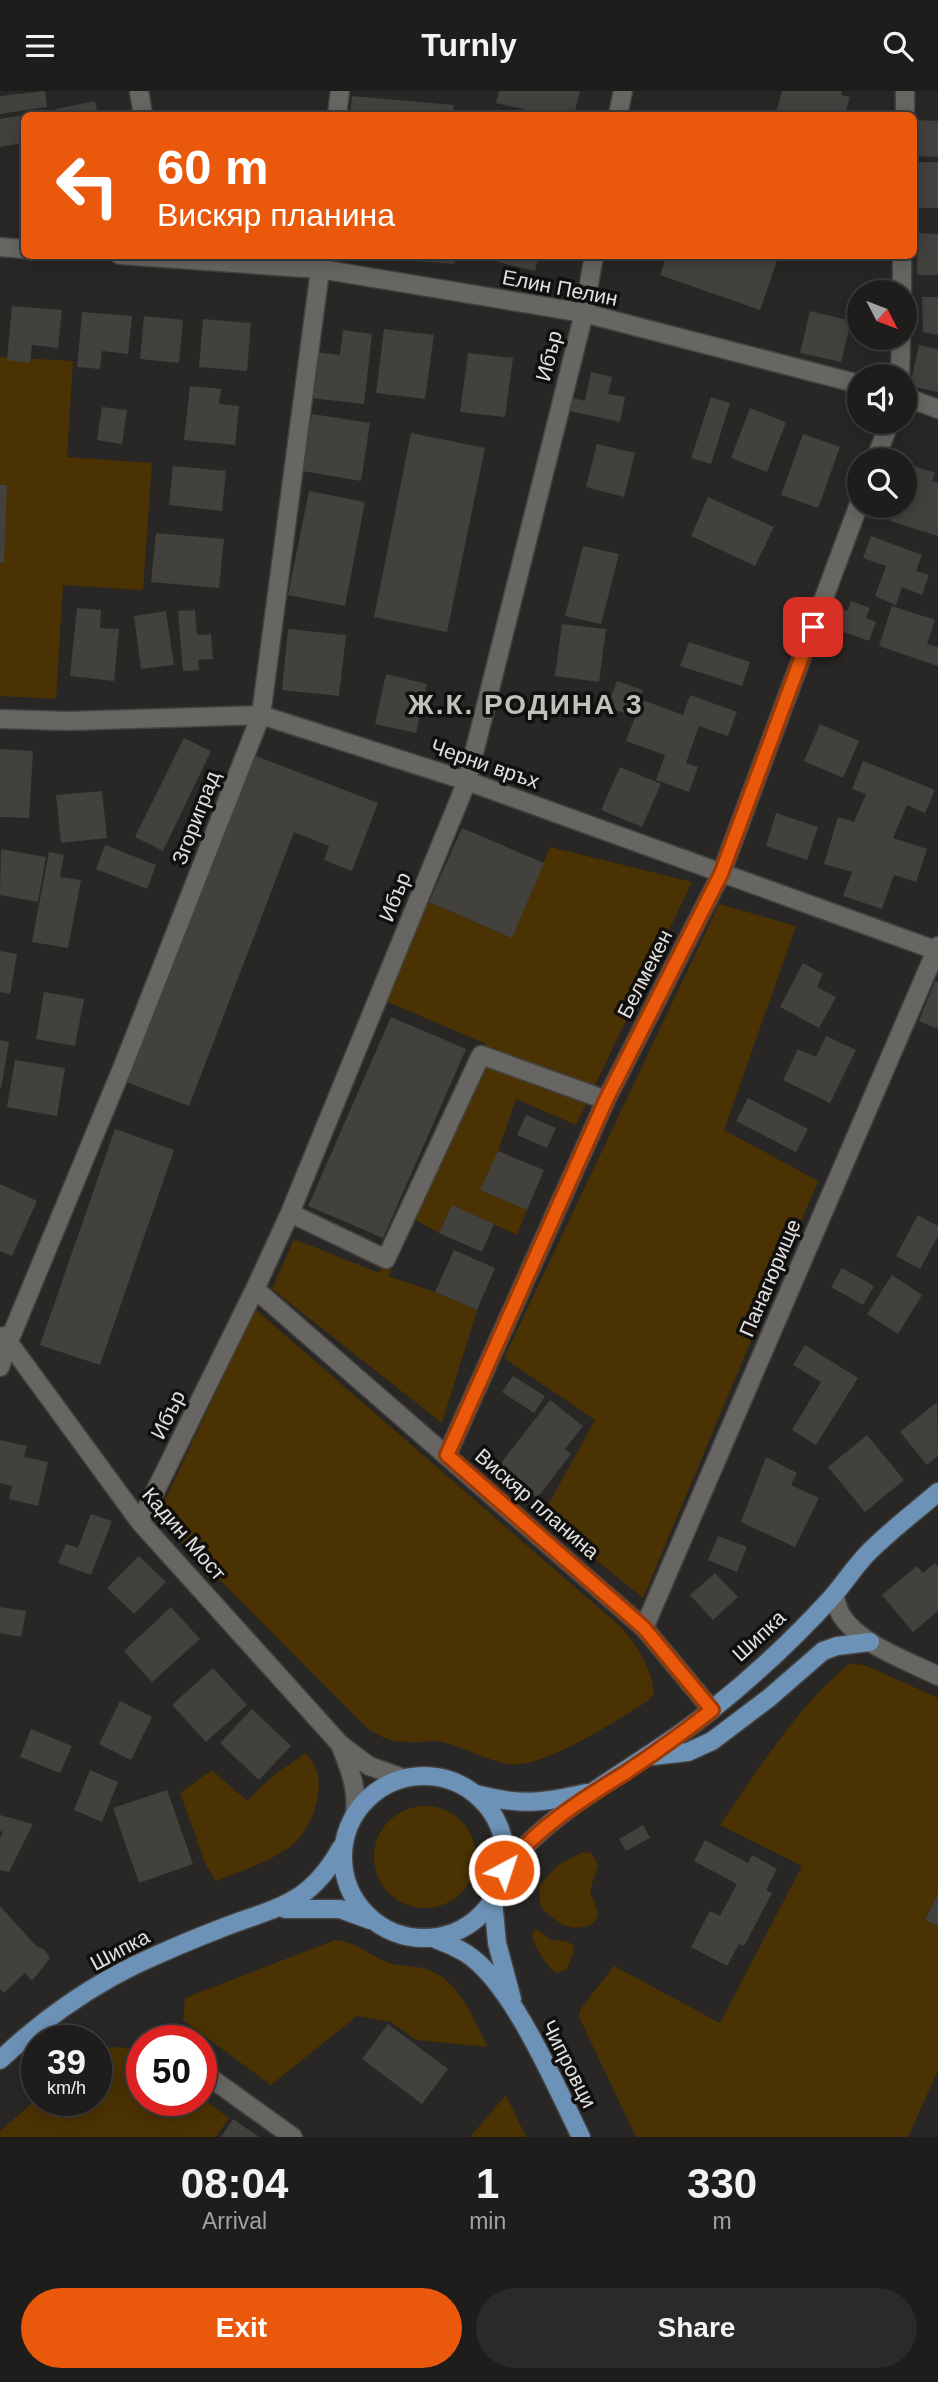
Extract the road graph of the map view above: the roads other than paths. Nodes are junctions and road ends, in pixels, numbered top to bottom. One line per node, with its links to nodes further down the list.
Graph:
1 (139, 91): 5 (street)
2 (340, 91): 6 (street)
3 (623, 91): 7 (street)
4 (905, 91): 8 (street)
5 (142, 112)
6 (337, 112)
7 (619, 112)
8 (905, 112)
9 (0, 247): 10 (street)
10 (21, 249)
11 (229, 259): 14 (street, Елин Пелин)
12 (593, 259): 16 (street, Ибър)
13 (902, 259): 15 (street)
14 (321, 262): 16 (street, Елин Пелин); 21 (street, Згориград)
15 (902, 280)
16 (584, 313): 17 (street, Елин Пелин); 23 (street, Ибър)
17 (847, 381)
18 (917, 401): 19 (street)
19 (938, 409)
20 (854, 518): 24 (street, Белмекен)
21 (261, 715): 22 (street, Черни връх); 23 (street, Черни връх); 29 (street, Згориград)
22 (0, 719)
23 (467, 781): 24 (street, Черни връх); 27 (street, Ибър)
24 (721, 874): 25 (street, Черни връх); 26 (street, Белмекен)
25 (937, 949): 35 (street, Панагюрище)
26 (606, 1100): 27 (street); 31 (street, Белмекен)
27 (290, 1213): 28 (street, Ибър)
28 (255, 1290): 31 (street, Вискяр планина); 33 (street, Ибър)
29 (4, 1336): 30 (street, Згориград); 33 (street, Кадин Мост)
30 (0, 1367)
31 (447, 1455): 35 (street, Вискяр планина)
32 (938, 1492): 34 (main road, Шипка)
33 (140, 1522): 39 (street, Кадин Мост)
34 (834, 1595): 36 (street); 38 (main road, Шипка)
35 (644, 1628): 38 (street, Вискяр планина)
36 (870, 1642): 37 (street); 40 (main road)
37 (938, 1676)
38 (712, 1710): 40 (main road, Шипка)
39 (340, 1744): 41 (street, Кадин Мост); 44 (street, Кадин Мост)
40 (649, 1756): 42 (main road, Шипка)
41 (403, 1778): 43 (main road, Шипка); 44 (main road, Шипка)
42 (593, 1792): 43 (main road, Шипка); 46 (main road, Шипка)
43 (475, 1793): 46 (main road, Шипка)
44 (355, 1813): 45 (main road, Шипка)
45 (343, 1844): 48 (main road, Шипка); 49 (main road, Шипка)
46 (504, 1870): 47 (main road, Шипка)
47 (493, 1900): 50 (main road, Шипка); 51 (main road, Чипровци)
48 (278, 1909): 49 (main road, Шипка); 52 (main road, Шипка)
49 (376, 1923): 50 (main road, Шипка)
50 (433, 1938): 51 (main road, Чипровци)
51 (516, 2012): 55 (main road, Чипровци)
52 (0, 2060)
53 (217, 2082): 54 (street)
54 (293, 2137)
55 (581, 2137)

